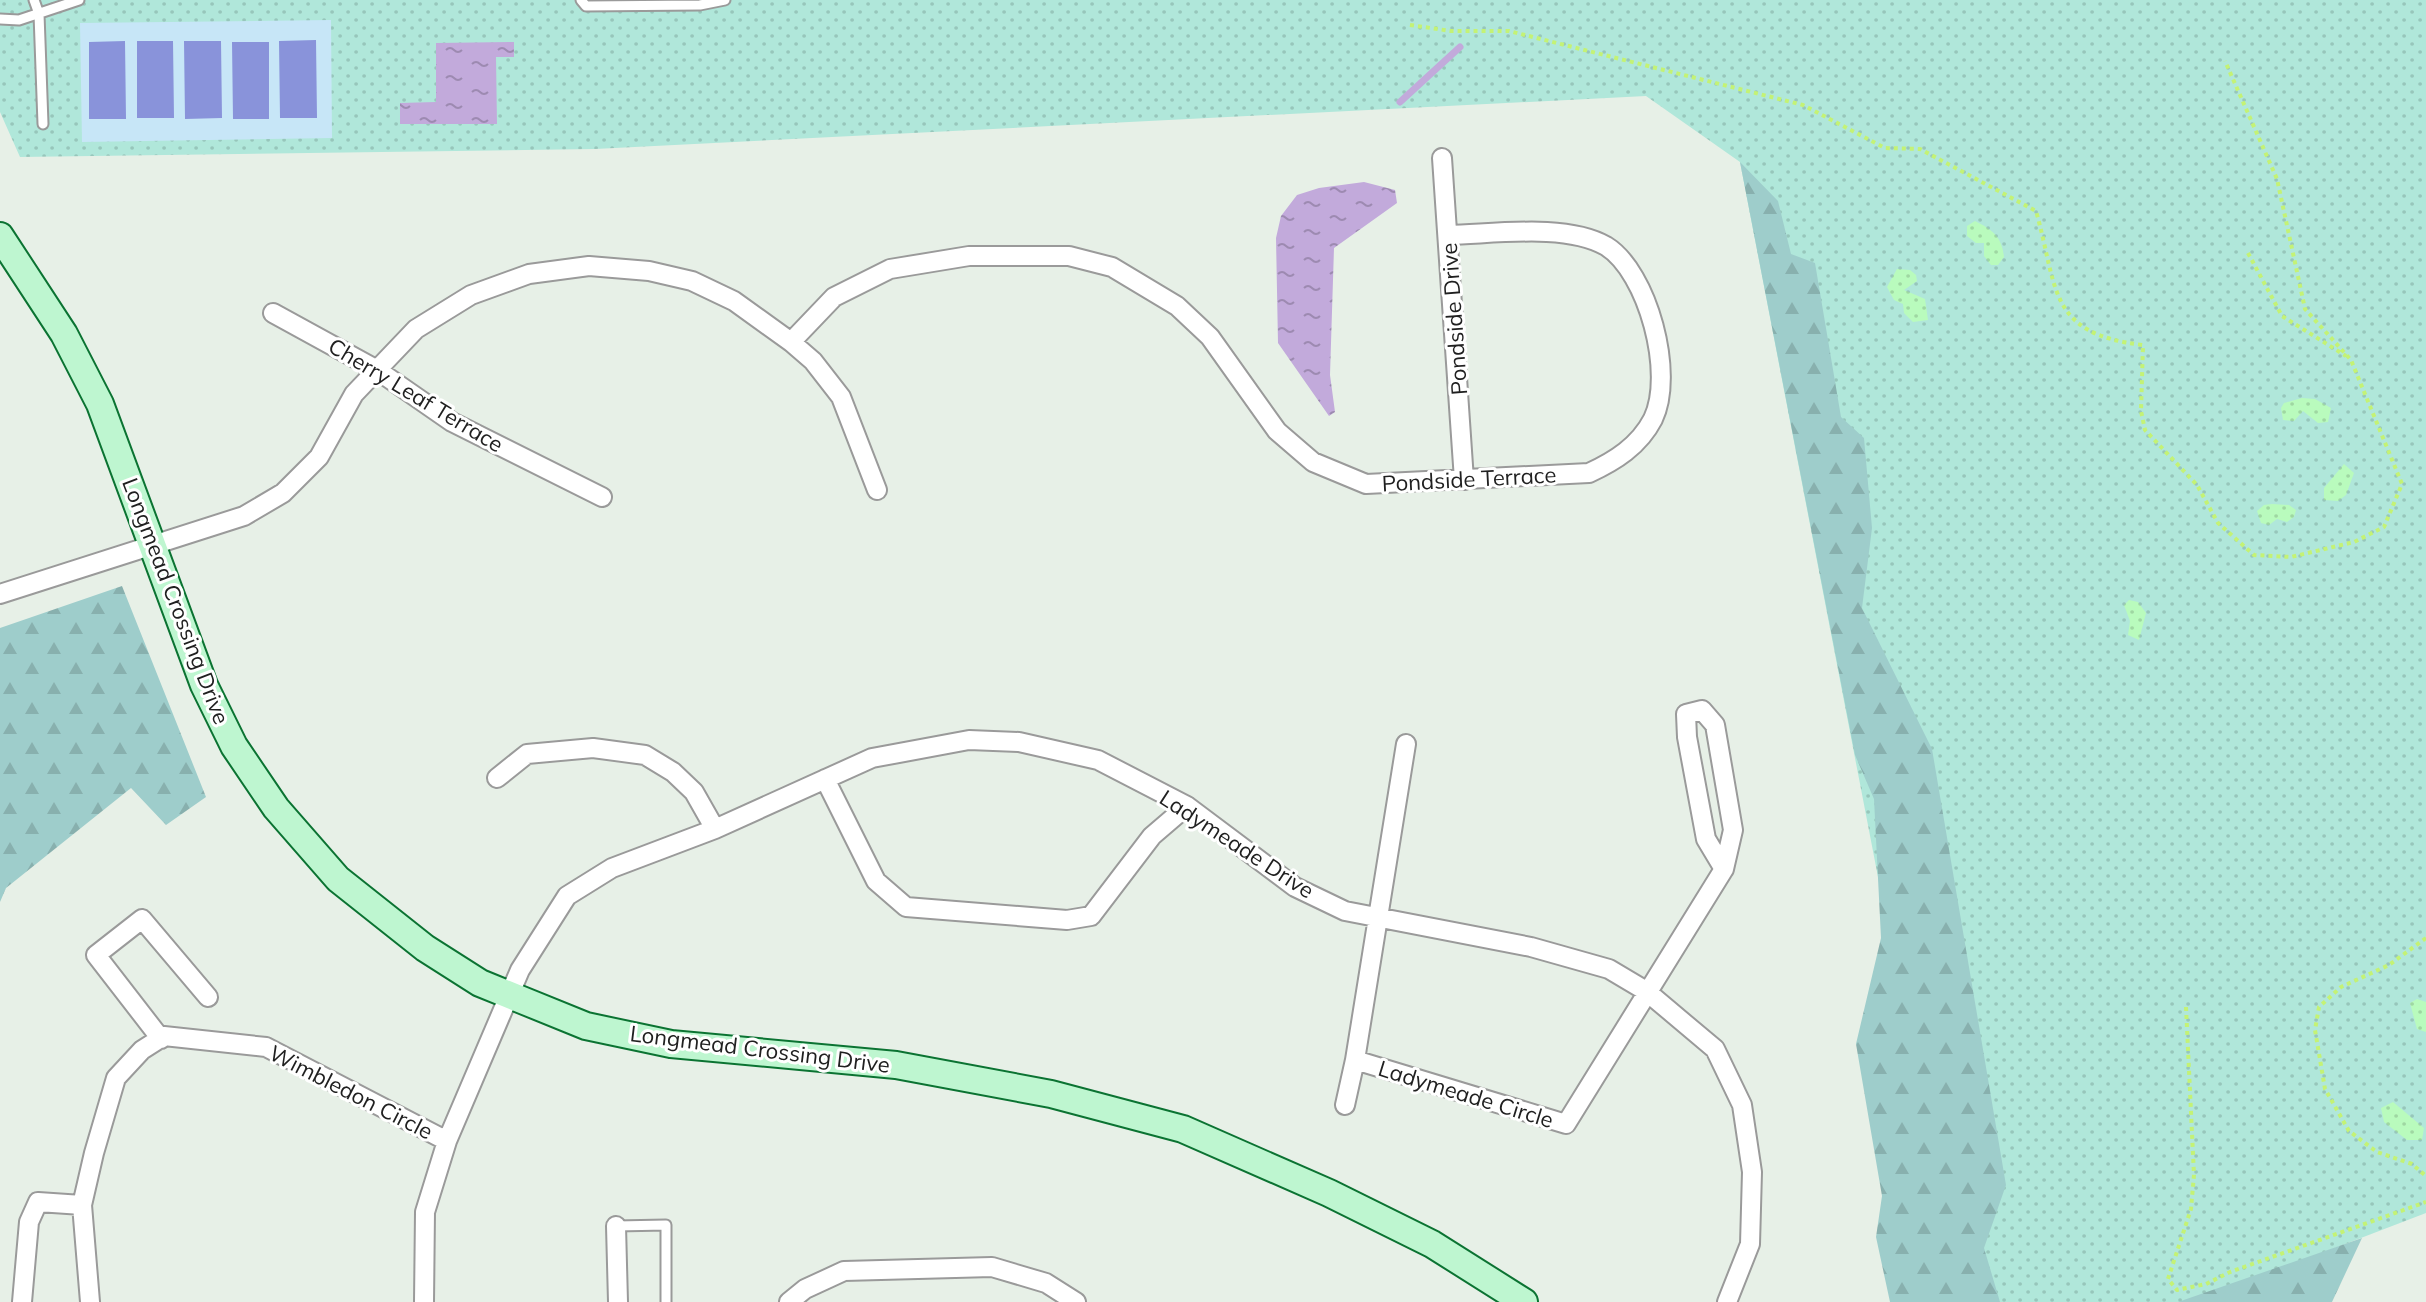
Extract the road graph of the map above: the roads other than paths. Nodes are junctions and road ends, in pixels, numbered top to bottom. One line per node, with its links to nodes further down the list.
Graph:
1 (34, 0): 5 (lane)
2 (79, 0): 5 (lane)
3 (581, 0): 4 (lane)
4 (725, 0)
5 (39, 14): 6 (lane); 7 (lane)
6 (0, 19)
7 (43, 124)
8 (1442, 158): 9 (street, Pondside Drive)
9 (1449, 235): 14 (street, Pondside Drive); 14 (street, Pondside Terrace)
10 (0, 236): 17 (street, Longmead Crossing Drive)
11 (273, 313): 13 (street, Cherry Leaf Terrace)
12 (791, 342): 13 (street); 14 (street, Pondside Terrace); 15 (street)
13 (377, 370): 16 (street, Cherry Leaf Terrace); 17 (street)
14 (1464, 480)
15 (877, 490)
16 (602, 497)
17 (152, 545): 18 (street); 27 (street, Longmead Crossing Drive)
18 (0, 594)
19 (1406, 744): 25 (street, Ladymeade Circle)
20 (497, 778): 23 (street)
21 (825, 779): 22 (street, Ladymeade Drive); 22 (street); 23 (street, Ladymeade Drive)
22 (1187, 806): 25 (street, Ladymeade Drive)
23 (715, 829): 27 (street, Ladymeade Drive)
24 (1724, 869): 24 (street); 26 (street)
25 (1376, 920): 26 (street, Ladymeade Drive); 30 (street, Ladymeade Circle)
26 (1646, 991): 30 (street, Ladymeade Circle); 43 (street, Ladymeade Drive)
27 (509, 996): 32 (street, Ladymeade Drive); 42 (street, Longmead Crossing Drive)
28 (208, 997): 29 (street)
29 (161, 1039): 32 (street, Wimbledon Circle); 33 (street)
30 (1355, 1060): 31 (street, Ladymeade Circle)
31 (1345, 1105)
32 (447, 1141): 37 (street, Ladymeade Drive)
33 (82, 1205): 35 (street); 36 (street)
34 (616, 1226): 38 (street); 39 (lane)
35 (22, 1302)
36 (90, 1302)
37 (424, 1302)
38 (618, 1302)
39 (666, 1302)
40 (789, 1302): 41 (street)
41 (1076, 1302)
42 (1524, 1302)
43 (1727, 1302)

